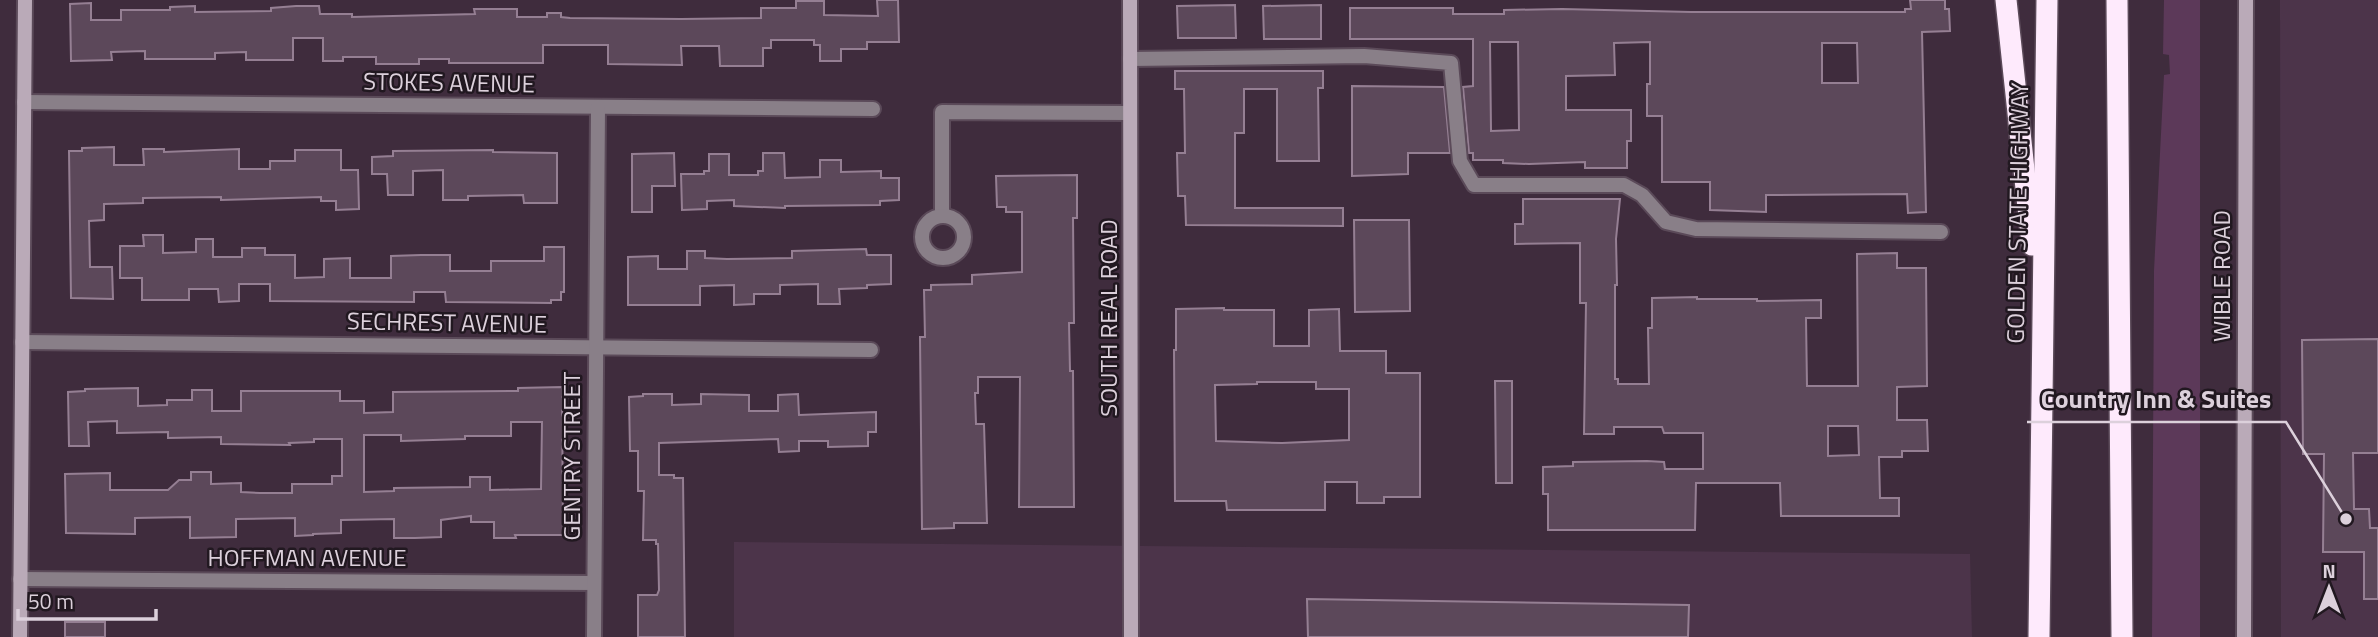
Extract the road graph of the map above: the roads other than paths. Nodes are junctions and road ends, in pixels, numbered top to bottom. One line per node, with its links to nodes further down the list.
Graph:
1 (25, 0): 8 (street)
2 (1130, 0): 7 (street, SOUTH REAL ROAD)
3 (2006, 0): 14 (highway)
4 (2047, 0): 14 (highway, GOLDEN STATE HIGHWAY)
5 (2117, 0): 24 (highway)
6 (2246, 0): 25 (street, WIBLE ROAD)
7 (1130, 59): 11 (street, SOUTH REAL ROAD); 13 (street)
8 (24, 102): 9 (street, STOKES AVENUE); 15 (street)
9 (598, 107): 10 (street, STOKES AVENUE); 16 (street, GENTRY STREET)
10 (873, 109)
11 (1130, 113): 12 (street); 22 (street, SOUTH REAL ROAD)
12 (942, 216)
13 (1941, 232)
14 (2042, 340): 23 (highway, GOLDEN STATE HIGHWAY)
15 (22, 342): 16 (street, SECHREST AVENUE); 18 (street)
16 (596, 347): 17 (street, SECHREST AVENUE); 19 (street, GENTRY STREET)
17 (871, 350)
18 (20, 579): 19 (street, HOFFMAN AVENUE); 20 (street)
19 (594, 583): 21 (street, GENTRY STREET)
20 (20, 637)
21 (594, 637)
22 (1131, 637)
23 (2039, 637)
24 (2122, 637)
25 (2244, 637)

